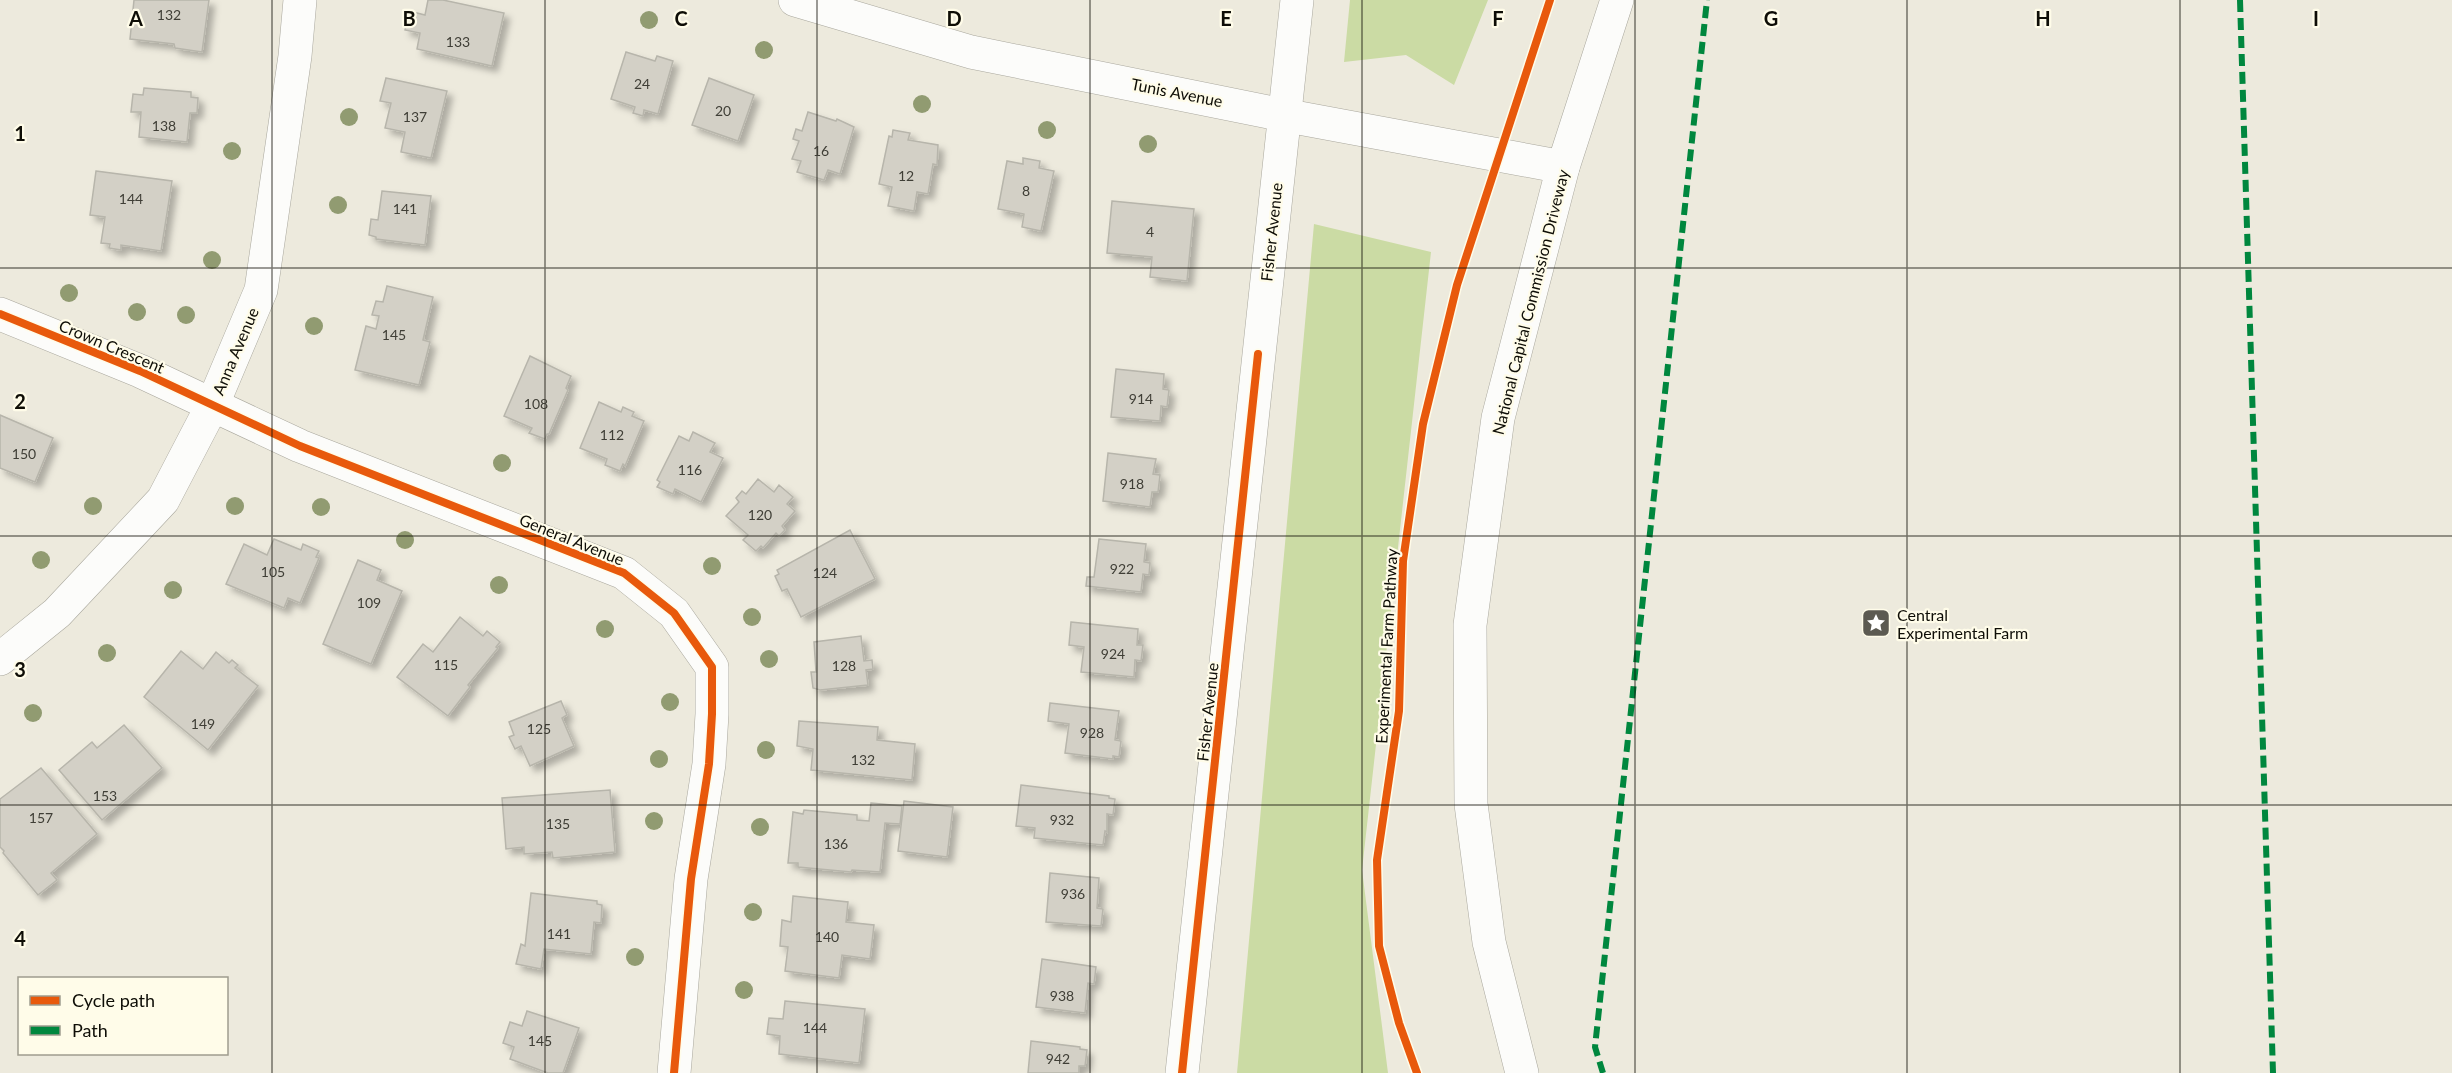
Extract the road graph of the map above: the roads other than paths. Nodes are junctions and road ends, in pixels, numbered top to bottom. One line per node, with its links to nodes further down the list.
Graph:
1 (300, 0): 8 (street, Anna Avenue)
2 (795, 0): 5 (street, Tunis Avenue)
3 (1297, 0): 5 (street, Fisher Avenue)
4 (1617, 0): 6 (street, National Capital Commission Driveway)
5 (1283, 115): 6 (street, Tunis Avenue); 11 (street, Fisher Avenue)
6 (1563, 167): 12 (street, National Capital Commission Driveway)
7 (0, 314): 8 (street, Crown Crescent)
8 (212, 406): 9 (street, Anna Avenue); 10 (street, General Avenue)
9 (0, 659)
10 (674, 1073)
11 (1182, 1073)
12 (1522, 1073)

